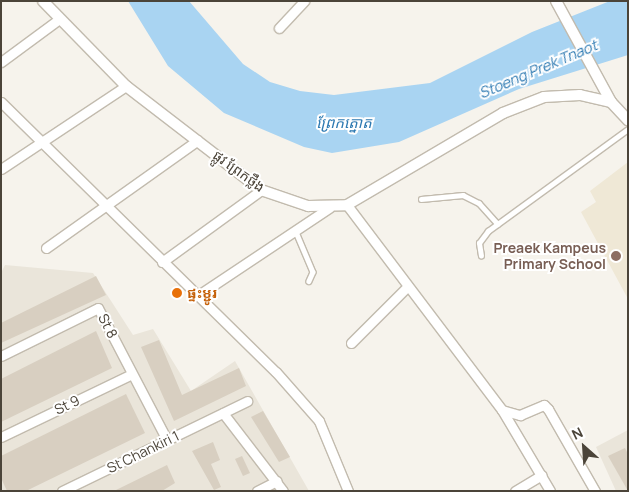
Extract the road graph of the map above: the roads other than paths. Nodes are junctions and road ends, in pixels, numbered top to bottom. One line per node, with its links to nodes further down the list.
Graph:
1 (43, 1): 4 (street, ផ្លូវ ព្រែកថ្លឹង)
2 (304, 1): 5 (street)
3 (556, 1): 9 (street)
4 (58, 20): 6 (street); 7 (street, ផ្លូវ ព្រែកថ្លឹង)
5 (279, 28)
6 (1, 62)
7 (126, 86): 12 (street, ផ្លូវ ព្រែកថ្លឹង); 13 (street)
8 (1, 102): 13 (street)
9 (611, 102): 10 (street); 17 (street, ផ្លូវ ព្រែកថ្លឹង)
10 (628, 120)
11 (628, 129): 20 (lane)
12 (198, 140): 15 (street, ផ្លូវ ព្រែកថ្លឹង); 18 (street)
13 (40, 142): 14 (street); 18 (street)
14 (1, 169)
15 (261, 190): 19 (street, ផ្លូវ ព្រែកថ្លឹង); 24 (street)
16 (421, 199): 20 (lane)
17 (347, 205): 19 (street, ផ្លូវ ព្រែកថ្លឹង); 26 (street)
18 (106, 207): 22 (street); 24 (street)
19 (329, 208): 21 (street)
20 (498, 224): 23 (lane)
21 (296, 232): 25 (lane); 27 (street)
22 (46, 248)
23 (482, 256)
24 (162, 262): 27 (street)
25 (309, 281)
26 (407, 287): 28 (street); 32 (street)
27 (197, 296): 41 (street)
28 (351, 343)
29 (1, 356): 30 (street, St 8)
30 (132, 374): 34 (street, St 9); 35 (street, St 8)
31 (247, 401): 33 (street, St Chankiri 1)
32 (502, 410): 36 (street); 44 (street)
33 (223, 412): 35 (street, St Chankiri 1); 37 (street)
34 (1, 437)
35 (166, 440): 38 (street, St Chankiri 1)
36 (542, 476): 42 (street); 43 (street)
37 (277, 481): 39 (street); 40 (street)
38 (62, 491)
39 (257, 491)
40 (283, 491)
41 (348, 491)
42 (515, 491)
43 (550, 491)
44 (595, 491)

